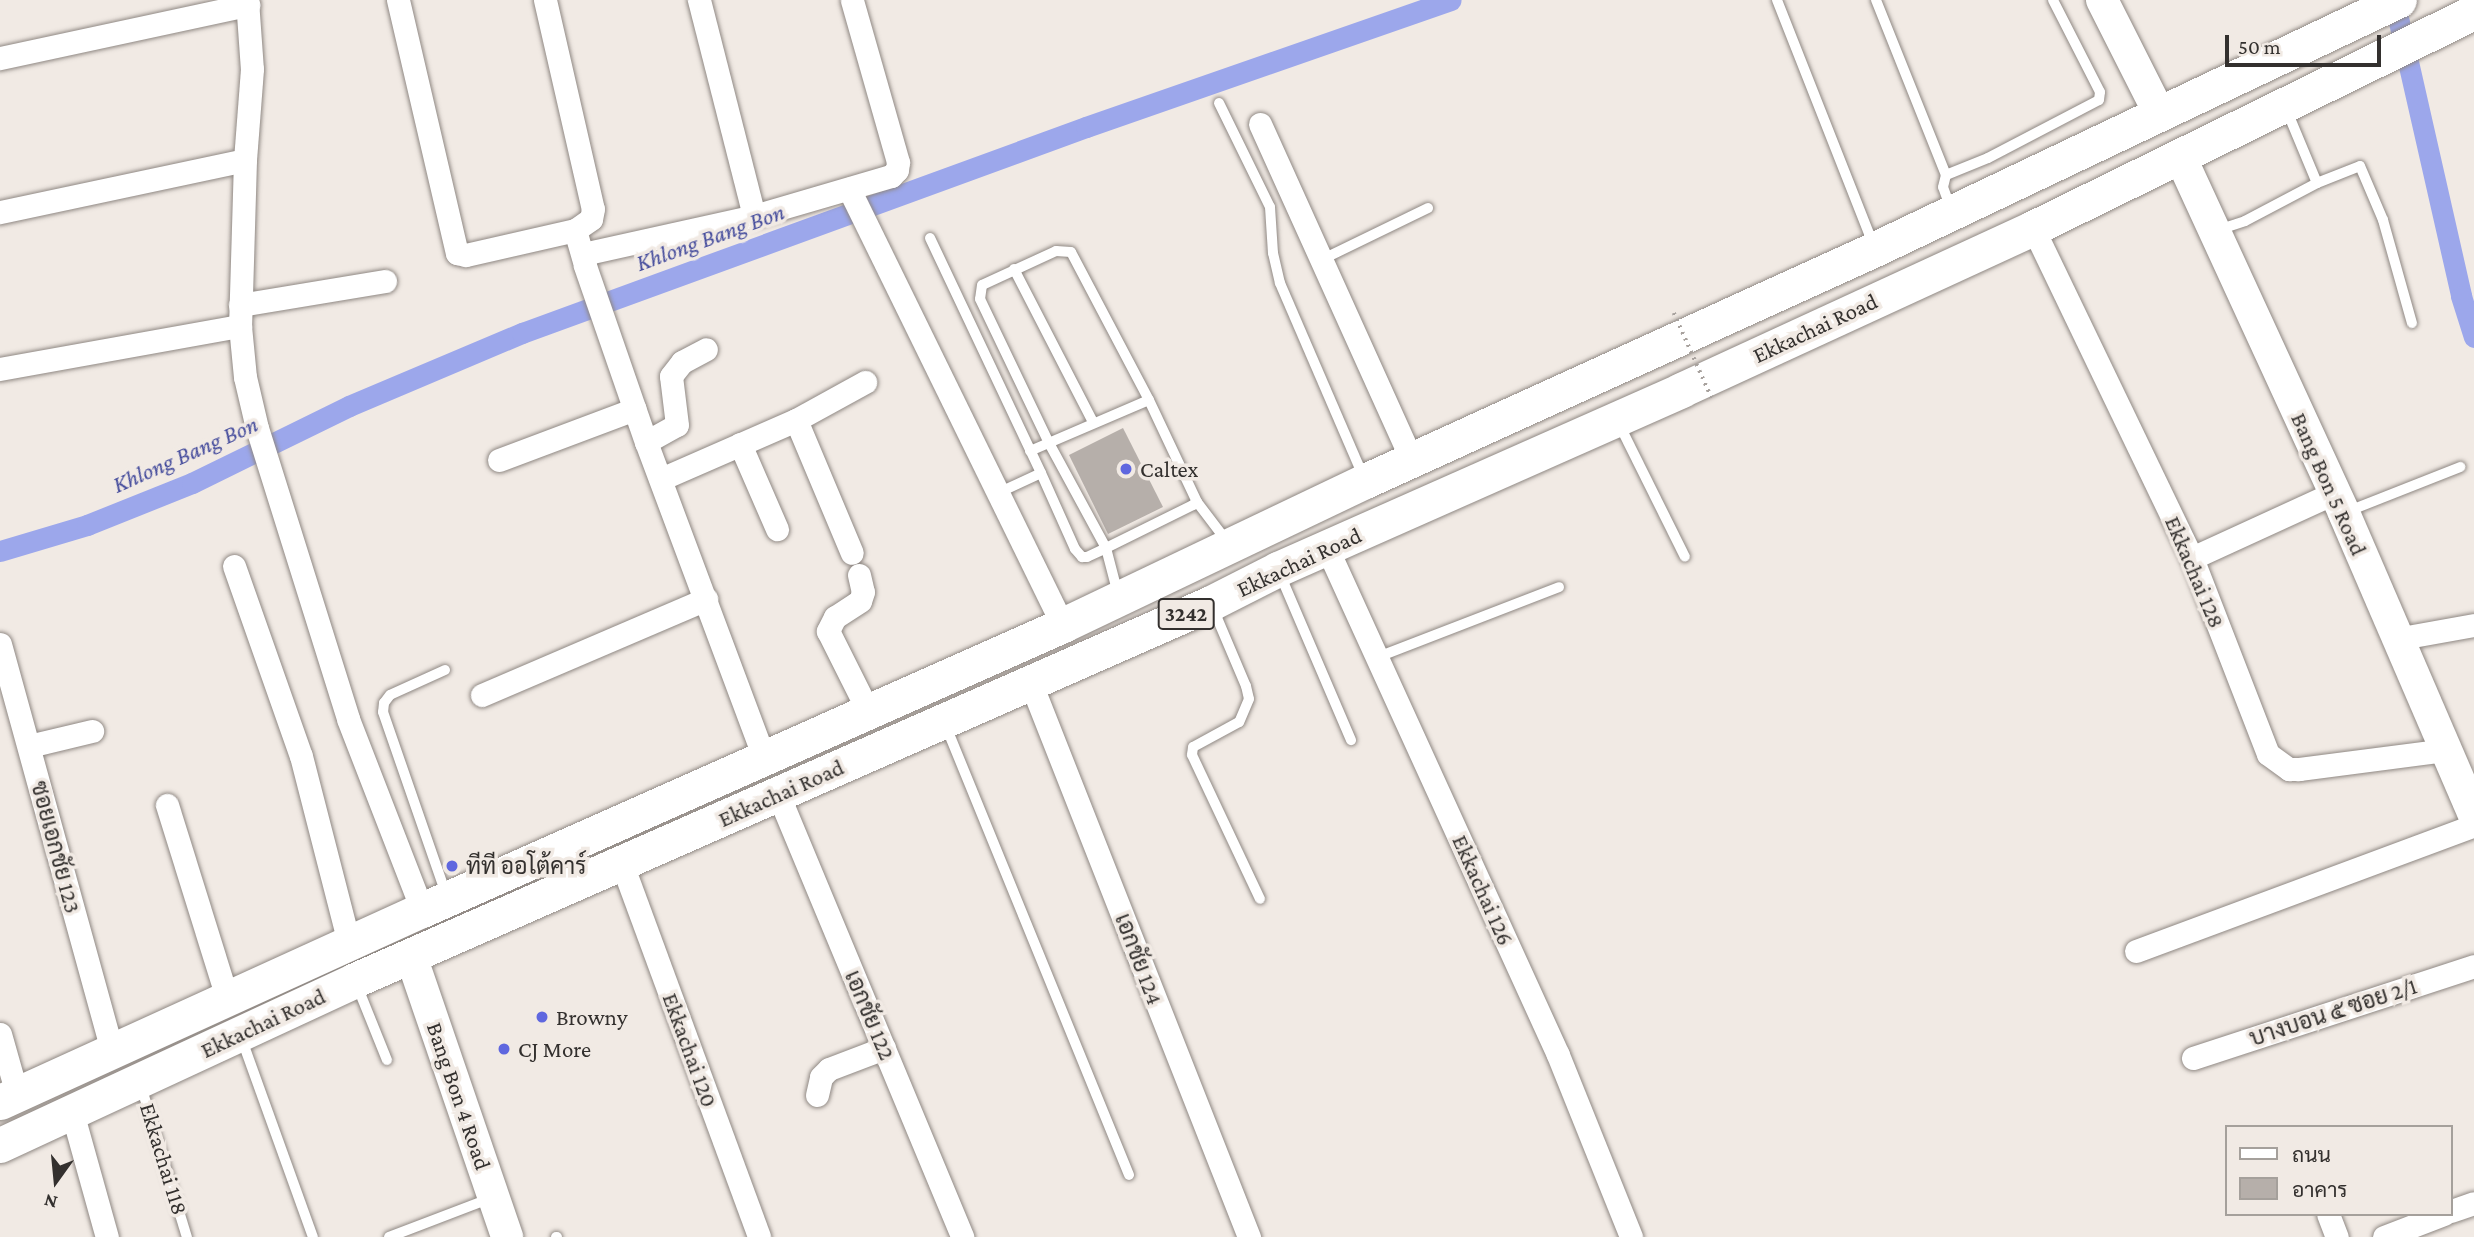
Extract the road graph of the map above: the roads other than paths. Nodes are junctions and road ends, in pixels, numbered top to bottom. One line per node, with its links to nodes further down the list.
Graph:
1 (398, 0): 27 (street)
2 (545, 0): 27 (street)
3 (699, 0): 25 (street)
4 (852, 0): 21 (street)
5 (1777, 0): 30 (lane)
6 (1876, 0): 19 (lane)
7 (2053, 0): 19 (lane)
8 (2102, 0): 15 (main road)
9 (2399, 0): 15 (main road, Ekkachai Road / 3242)
10 (248, 3): 12 (street); 18 (street)
11 (2474, 12): 14 (main road, Ekkachai Road / 3242)
12 (0, 58)
13 (1219, 103): 56 (lane)
14 (2284, 105): 17 (main road, Ekkachai Road / 3242); 20 (lane)
15 (2160, 115): 17 (main road); 24 (main road, Ekkachai Road / 3242)
16 (1261, 124): 32 (street)
17 (2180, 156): 26 (main road, Ekkachai Road / 3242); 28 (main road, Bang Bon 5 Road)
18 (245, 160): 23 (street); 35 (street)
19 (1946, 175): 24 (lane)
20 (2317, 183): 28 (lane); 36 (lane)
21 (852, 196): 25 (street); 57 (street)
22 (1428, 208): 32 (lane)
23 (0, 212)
24 (1952, 212): 30 (main road, Ekkachai Road / 3242)
25 (754, 216): 31 (street)
26 (2033, 228): 41 (main road, Ekkachai Road / 3242); 66 (street, Ekkachai 128)
27 (575, 230): 31 (street)
28 (2215, 231): 59 (main road, Bang Bon 5 Road)
29 (930, 238): 50 (lane)
30 (1875, 249): 37 (main road, Ekkachai Road / 3242)
31 (583, 254): 43 (street)
32 (1321, 260): 52 (street)
33 (1014, 269): 42 (lane); 46 (lane); 48 (lane)
34 (385, 281): 35 (street)
35 (240, 316): 39 (street); 95 (street)
36 (2412, 323)
37 (1670, 329): 41 (main road); 52 (main road, Ekkachai Road / 3242)
38 (706, 349): 47 (street)
39 (0, 369)
40 (865, 382): 45 (street)
41 (1697, 396): 44 (main road, Ekkachai Road / 3242)
42 (1149, 400): 46 (lane); 58 (lane)
43 (635, 410): 47 (street); 51 (street)
44 (1616, 418): 63 (main road, Ekkachai Road / 3242); 65 (lane)
45 (796, 420): 49 (street); 64 (street)
46 (1093, 422): 48 (lane)
47 (646, 442): 55 (street)
48 (1049, 443): 50 (lane); 62 (lane)
49 (740, 444): 55 (street); 60 (street)
50 (1030, 451): 54 (lane)
51 (499, 460)
52 (1412, 461): 56 (main road, Ekkachai Road / 3242)
53 (2460, 467): 59 (lane)
54 (1041, 473): 57 (lane); 62 (lane)
55 (661, 479): 72 (street)
56 (1365, 481): 61 (main road, Ekkachai Road / 3242)
57 (998, 493): 74 (street)
58 (1197, 502): 61 (lane); 62 (lane)
59 (2339, 503): 66 (street); 76 (main road, Bang Bon 5 Road)
60 (777, 529)
61 (1230, 545): 71 (main road, Ekkachai Road / 3242)
62 (1105, 548): 71 (lane)
63 (1327, 548): 68 (main road, Ekkachai Road / 3242); 78 (street, Ekkachai 126)
64 (852, 552)
65 (1685, 557)
66 (2192, 558): 87 (street, Ekkachai 128)
67 (234, 566): 96 (street)
68 (1278, 569): 73 (main road, Ekkachai Road / 3242); 85 (lane)
69 (859, 575): 82 (street)
70 (1559, 587): 78 (lane)
71 (1119, 598): 74 (main road, Ekkachai Road / 3242)
72 (706, 599): 81 (street); 88 (street)
73 (1211, 603): 80 (main road, Ekkachai Road / 3242); 94 (lane)
74 (1063, 625): 82 (main road, Ekkachai Road / 3242)
75 (2474, 625): 76 (street)
76 (2396, 639): 87 (main road, Bang Bon 5 Road)
77 (1, 655): 86 (street, ซอยเอกชัย 123)
78 (1378, 657): 127 (street, Ekkachai 126)
79 (445, 670): 95 (lane)
80 (1030, 681): 83 (main road, Ekkachai Road / 3242); 126 (street, เอกชัย 124)
81 (482, 695)
82 (869, 713): 88 (main road, Ekkachai Road / 3242)
83 (944, 722): 89 (main road, Ekkachai Road / 3242); 113 (lane)
84 (92, 731): 86 (street)
85 (1351, 740)
86 (29, 746): 105 (street, ซอยเอกชัย 123)
87 (2445, 750): 91 (main road, Bang Bon 5 Road)
88 (765, 760): 95 (main road, Ekkachai Road / 3242)
89 (778, 794): 93 (main road, Ekkachai Road / 3242); 104 (street, เอกชัย 122)
90 (167, 805): 101 (street)
91 (2474, 815)
92 (2474, 825): 97 (street)
93 (622, 864): 98 (main road, Ekkachai Road / 3242); 124 (street, Ekkachai 120)
94 (1260, 900)
95 (435, 905): 96 (main road, Ekkachai Road / 3242)
96 (349, 943): 101 (main road, Ekkachai Road / 3242)
97 (2136, 951)
98 (411, 956): 100 (main road, Ekkachai Road / 3242); 114 (main road, Bang Bon 4 Road)
99 (2474, 966): 106 (street, บางบอน ๕ ซอย 2/1)
100 (355, 980): 103 (main road, Ekkachai Road / 3242); 107 (lane)
101 (227, 998): 105 (main road, Ekkachai Road / 3242)
102 (0, 1034): 110 (street)
103 (239, 1034): 108 (main road, Ekkachai Road / 3242); 121 (lane)
104 (884, 1048): 109 (street); 125 (street, เอกชัย 122)
105 (113, 1050): 110 (main road, Ekkachai Road / 3242)
106 (2193, 1058)
107 (387, 1060)
108 (140, 1081): 111 (main road, Ekkachai Road / 3242); 120 (lane, Ekkachai 118)
109 (817, 1095)
110 (8, 1098)
111 (72, 1112): 112 (main road, Ekkachai Road / 3242); 119 (street)
112 (0, 1145)
113 (1129, 1175)
114 (494, 1197): 122 (lane); 123 (main road, Bang Bon 4 Road)
115 (2474, 1203): 116 (street)
116 (2453, 1210)
117 (2329, 1216): 128 (street)
118 (2439, 1216): 129 (street)
119 (107, 1237)
120 (187, 1237)
121 (313, 1237)
122 (388, 1237)
123 (507, 1237)
124 (759, 1237)
125 (962, 1237)
126 (1249, 1237)
127 (1631, 1237)
128 (2337, 1237)
129 (2384, 1237)

